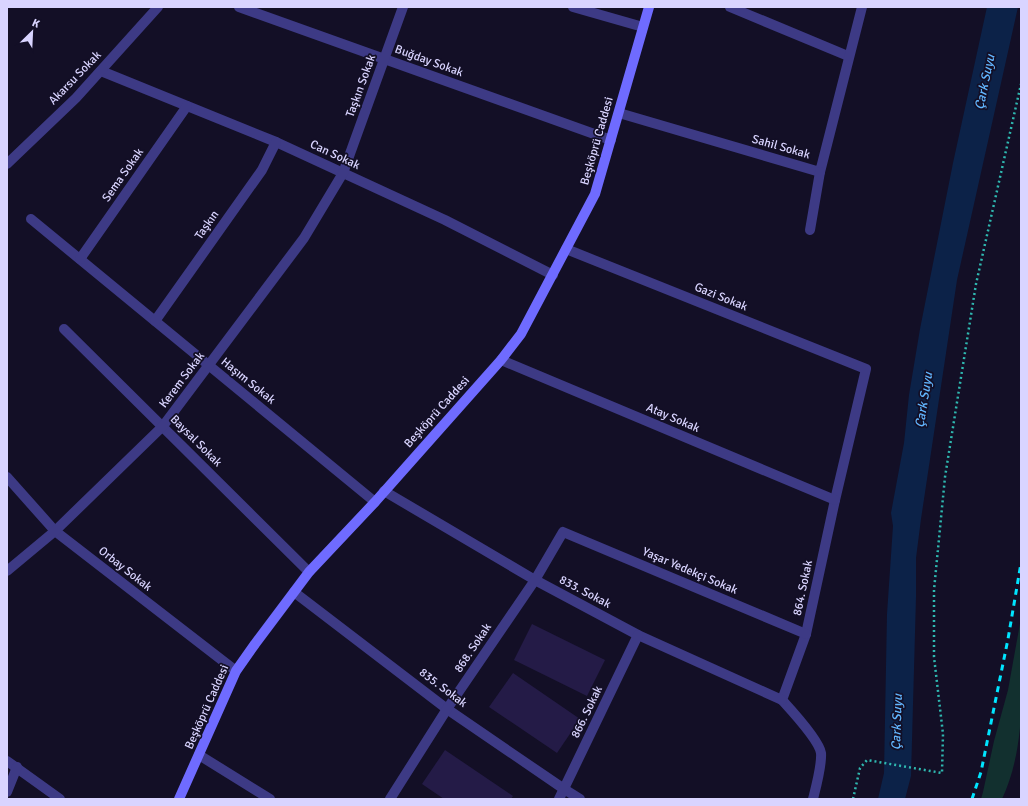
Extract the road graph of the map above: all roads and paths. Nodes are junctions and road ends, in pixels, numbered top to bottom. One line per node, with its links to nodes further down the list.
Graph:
1 (158, 7): 11 (street, Akarsu Sokak)
2 (239, 7): 10 (street, Buğday Sokak)
3 (403, 7): 10 (street, Taşkın Sokak)
4 (573, 7): 8 (street)
5 (649, 7): 8 (main road, Beşköprü Caddesi)
6 (730, 7): 9 (street)
7 (862, 7): 9 (street, Sahil Sokak)
8 (643, 28): 14 (main road, Beşköprü Caddesi)
9 (848, 56): 18 (street, Sahil Sokak)
10 (384, 59): 15 (street, Buğday Sokak); 19 (street, Taşkın Sokak)
11 (101, 71): 13 (street, Can Sokak); 17 (street, Akarsu Sokak)
12 (1021, 84): 58 (path)
13 (187, 106): 16 (street, Can Sokak); 23 (street, Sema Sokak)
14 (619, 113): 15 (main road, Beşköprü Caddesi); 18 (street, Sahil Sokak)
15 (611, 140): 22 (main road, Beşköprü Caddesi)
16 (276, 142): 19 (street, Can Sokak); 25 (street, Taşkın)
17 (7, 164)
18 (820, 172): 21 (street)
19 (343, 173): 24 (street, Can Sokak); 28 (street, Kerem Sokak)
20 (31, 219): 23 (street, Haşım Sokak)
21 (810, 230)
22 (566, 249): 24 (main road, Beşköprü Caddesi); 29 (street, Gazi Sokak)
23 (80, 259): 25 (street, Haşım Sokak)
24 (553, 275): 27 (main road, Beşköprü Caddesi)
25 (155, 321): 28 (street, Haşım Sokak)
26 (64, 329): 30 (street, Baysal Sokak)
27 (501, 360): 32 (main road, Beşköprü Caddesi); 33 (street, Atay Sokak)
28 (209, 366): 30 (street, Kerem Sokak); 34 (street, Haşım Sokak)
29 (866, 369): 33 (street, 864. Sokak)
30 (163, 426): 35 (street, Kerem Sokak); 38 (street, Baysal Sokak)
31 (7, 477): 35 (street, Orbay Sokak)
32 (384, 491): 34 (main road, Beşköprü Caddesi); 39 (street, 833. Sokak)
33 (835, 500): 41 (street, 864. Sokak)
34 (375, 502): 38 (main road, Beşköprü Caddesi)
35 (55, 531): 37 (street, Kerem Sokak); 43 (street, Orbay Sokak)
36 (563, 532): 39 (street, 868. Sokak); 41 (street, Yaşar Yedekçi Sokak)
37 (7, 571)
38 (309, 572): 40 (main road, Beşköprü Caddesi)
39 (535, 580): 42 (street, 833. Sokak); 45 (street, 868. Sokak)
40 (294, 592): 43 (main road, Beşköprü Caddesi); 45 (street, 835. Sokak)
41 (806, 634): 44 (street, 864. Sokak)
42 (638, 636): 44 (street, 833. Sokak); 49 (street, 866. Sokak)
43 (236, 671): 46 (main road, Beşköprü Caddesi)
44 (782, 700): 57 (street)
45 (447, 709): 49 (street, 835. Sokak); 54 (street, 868. Sokak)
46 (199, 756): 52 (main road, Beşköprü Caddesi); 53 (street)
47 (7, 761): 48 (street)
48 (17, 767): 50 (street); 51 (street)
49 (564, 789): 55 (street, 866. Sokak); 56 (street, 835. Sokak)
50 (7, 792)
51 (60, 799)
52 (179, 799)
53 (270, 799)
54 (390, 799)
55 (559, 799)
56 (580, 799)
57 (812, 799)
58 (853, 799)

